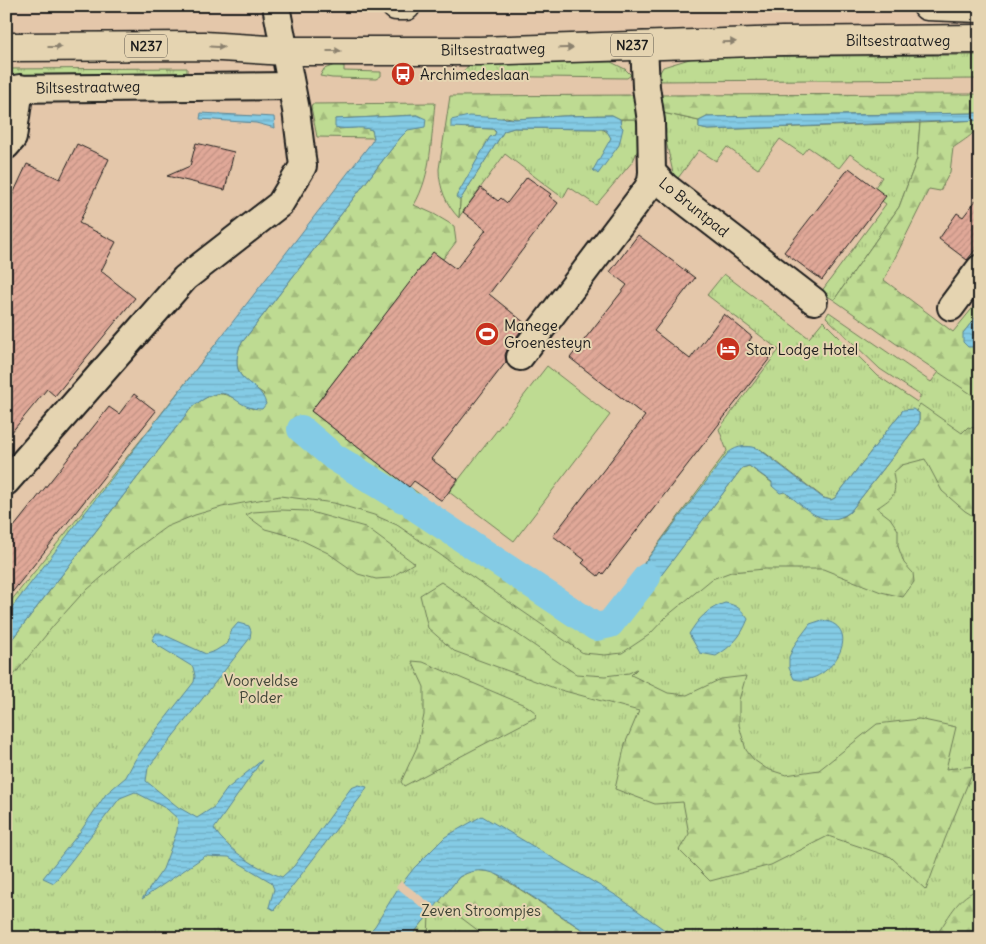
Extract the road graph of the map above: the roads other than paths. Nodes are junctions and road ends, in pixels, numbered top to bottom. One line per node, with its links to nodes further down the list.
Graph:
1 (276, 6): 9 (street)
2 (396, 6): 3 (main road)
3 (406, 6)
4 (927, 6): 5 (main road)
5 (980, 8)
6 (980, 39): 7 (main road, Biltsestraatweg / N237, one-way to 6)
7 (644, 45): 9 (main road, Biltsestraatweg / N237, one-way to 7); 13 (street, Lo Bruntpad)
8 (6, 47): 9 (main road, Biltsestraatweg / N237, one-way to 9)
9 (285, 51): 10 (street)
10 (290, 86): 11 (street, Biltsestraatweg); 18 (street)
11 (13, 88): 12 (street)
12 (6, 146)
13 (652, 172): 15 (street, Lo Bruntpad); 17 (street)
14 (980, 268): 16 (street)
15 (814, 301)
16 (951, 307)
17 (520, 357)
18 (6, 482)

